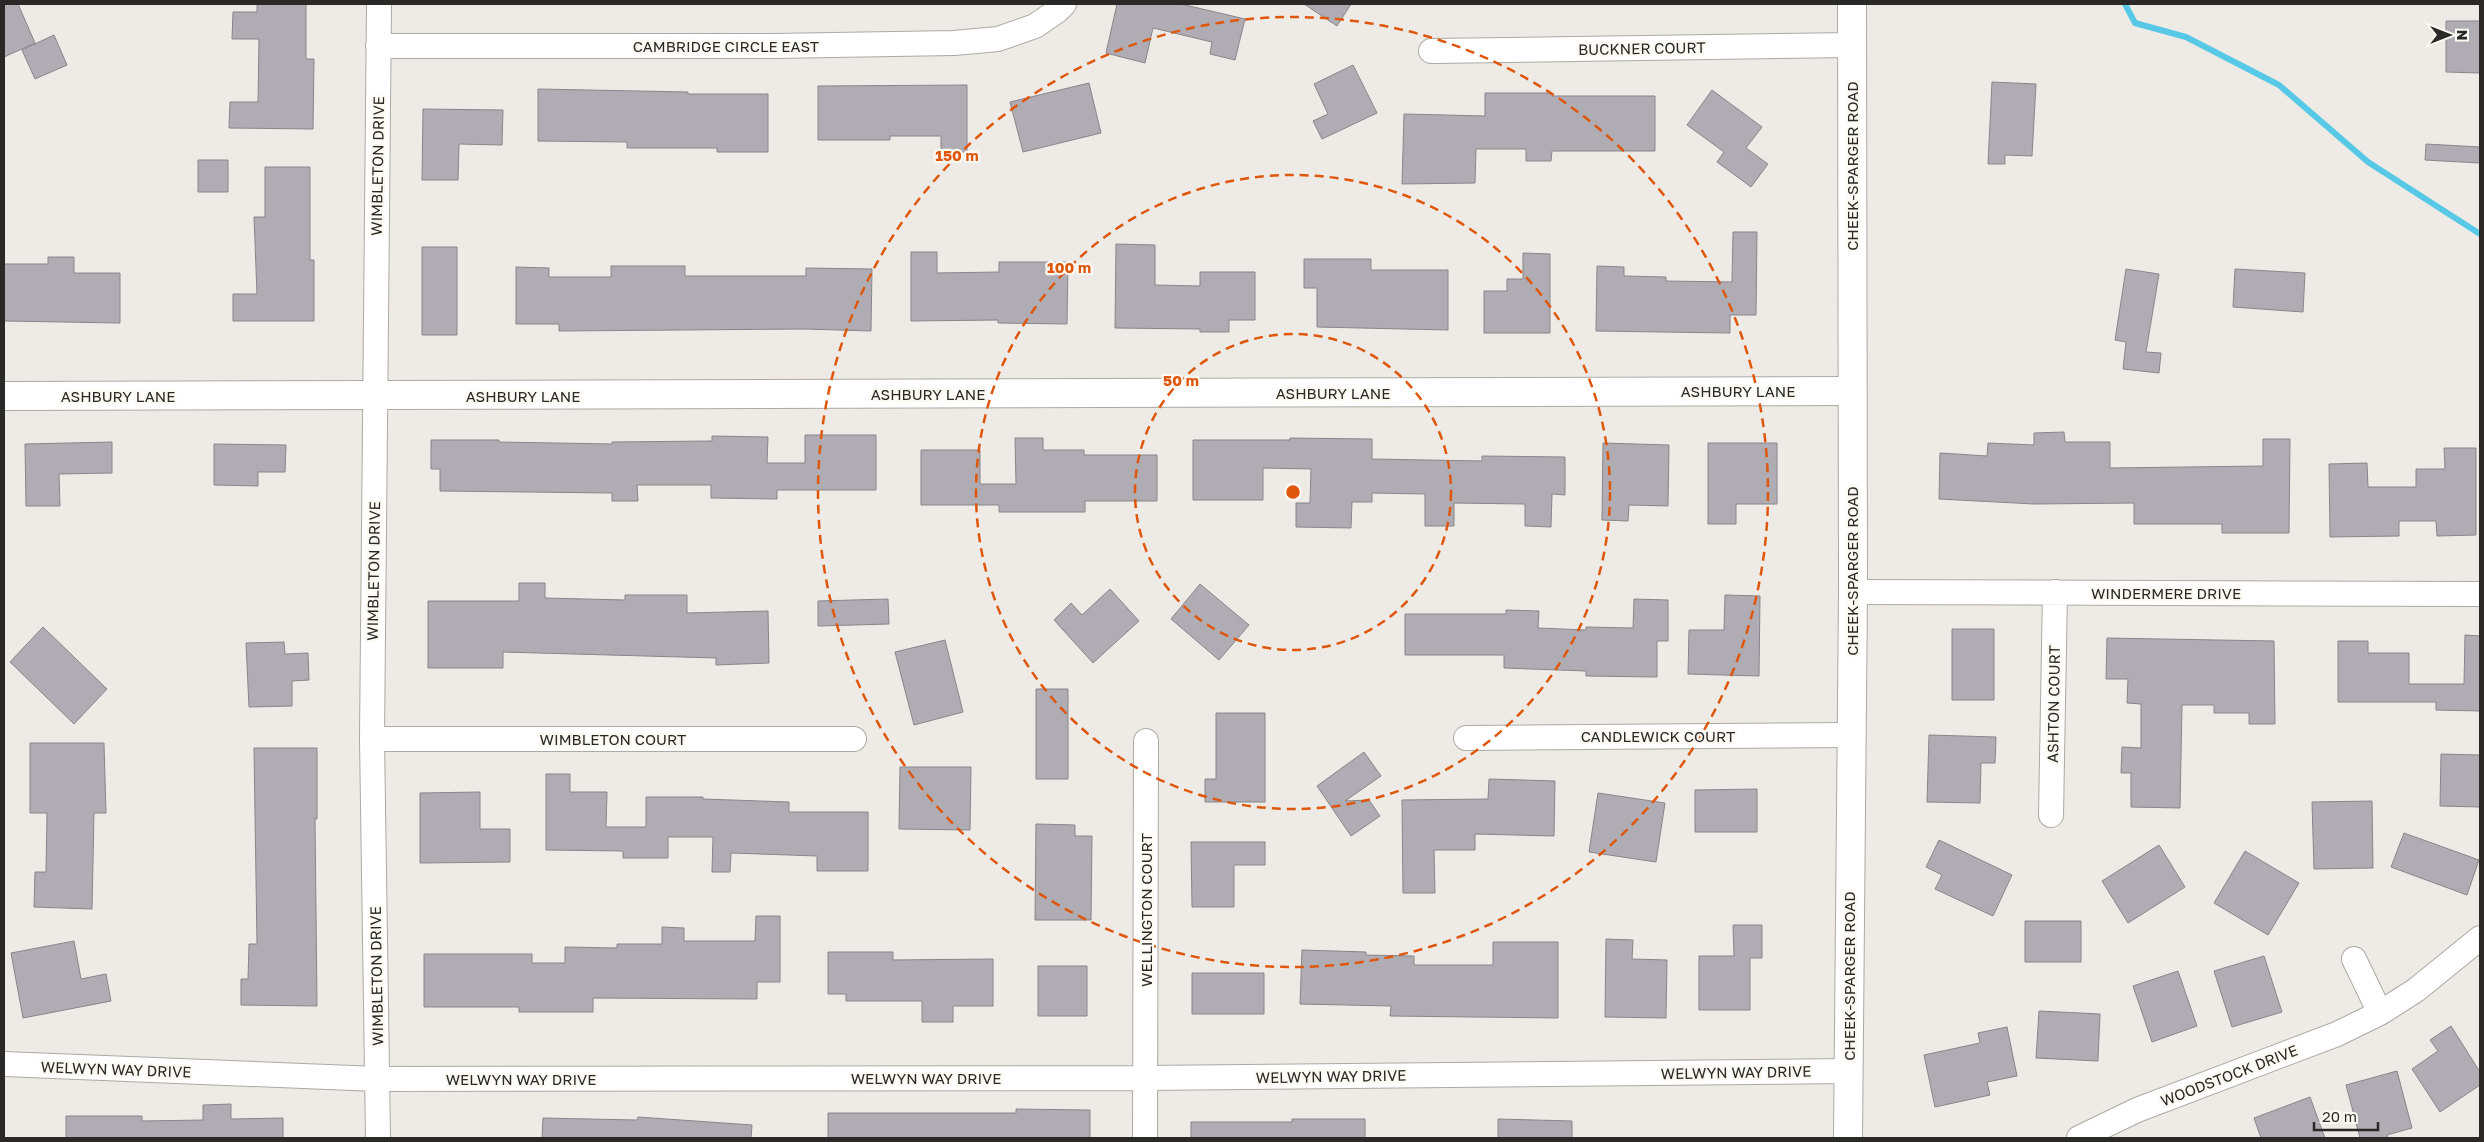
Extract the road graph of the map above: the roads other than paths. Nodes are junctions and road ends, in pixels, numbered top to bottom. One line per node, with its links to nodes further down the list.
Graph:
1 (378, 4): 5 (street, WIMBLETON DRIVE)
2 (1064, 4): 5 (street, CAMBRIDGE CIRCLE EAST)
3 (1852, 4): 4 (street, CHEEK-SPARGER ROAD)
4 (1852, 45): 6 (street, BUCKNER COURT); 7 (street, CHEEK-SPARGER ROAD)
5 (378, 46): 9 (street, WIMBLETON DRIVE)
6 (1431, 51)
7 (1852, 391): 9 (street, ASHBURY LANE); 10 (street, CHEEK-SPARGER ROAD)
8 (4, 396): 9 (street, ASHBURY LANE)
9 (375, 397): 15 (street, WIMBLETON DRIVE)
10 (1852, 592): 11 (street, WINDERMERE DRIVE); 13 (street, CHEEK-SPARGER ROAD)
11 (2055, 592): 12 (street, WINDERMERE DRIVE); 18 (street, ASHTON COURT)
12 (2480, 594)
13 (1851, 734): 14 (street, CANDLEWICK COURT); 23 (street, CHEEK-SPARGER ROAD)
14 (1466, 738)
15 (372, 739): 16 (street, WIMBLETON COURT); 25 (street, WIMBLETON DRIVE)
16 (854, 739)
17 (1146, 741): 24 (street, WELLINGTON COURT)
18 (2051, 815)
19 (2480, 938): 21 (street, WOODSTOCK DRIVE)
20 (2354, 959): 21 (street)
21 (2380, 1013): 29 (street, WOODSTOCK DRIVE)
22 (4, 1064): 25 (street, WELWYN WAY DRIVE)
23 (1849, 1071): 24 (street, WELWYN WAY DRIVE); 28 (street, CHEEK-SPARGER ROAD)
24 (1146, 1078): 25 (street, WELWYN WAY DRIVE); 27 (street, WELLINGTON COURT)
25 (377, 1079): 26 (street, WIMBLETON DRIVE)
26 (378, 1138)
27 (1145, 1138)
28 (1848, 1138)
29 (2079, 1138)

